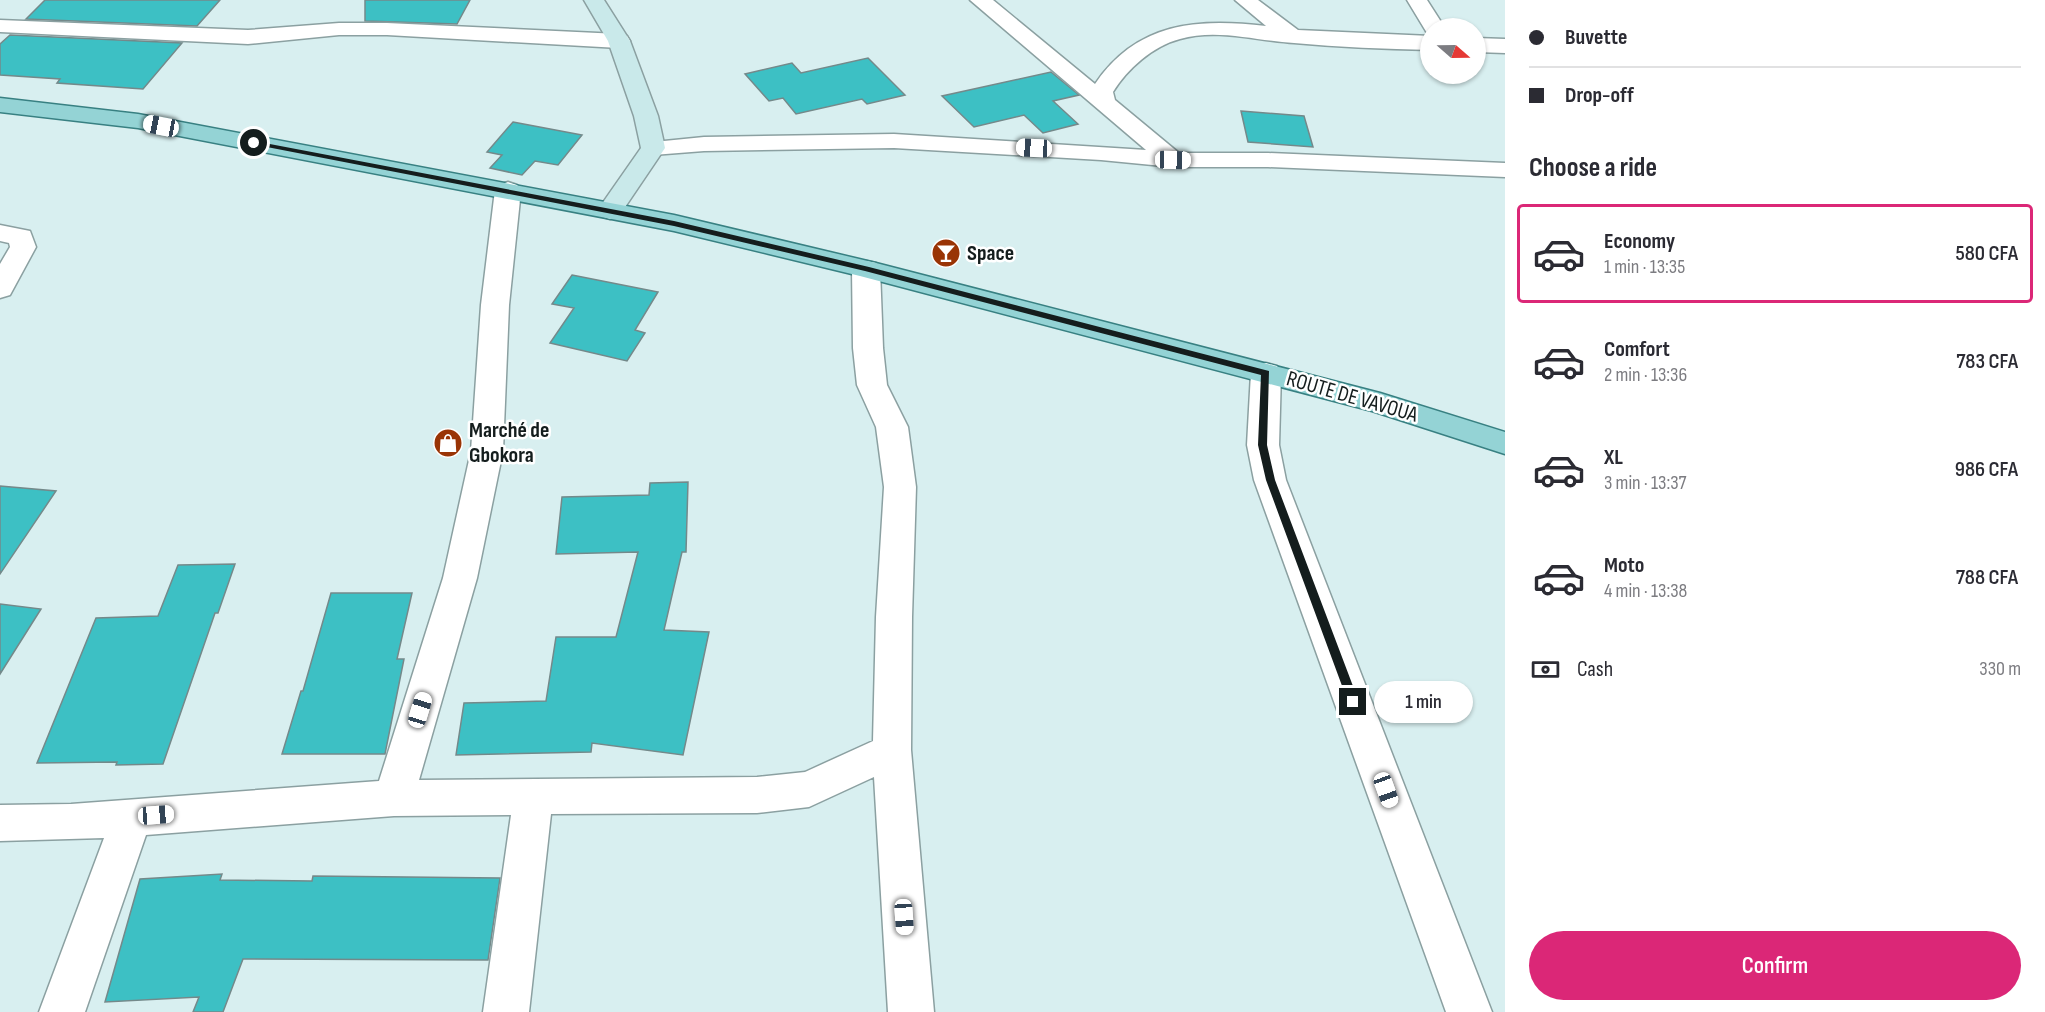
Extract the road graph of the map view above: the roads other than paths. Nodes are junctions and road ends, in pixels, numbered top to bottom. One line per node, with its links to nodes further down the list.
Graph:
1 (594, 0): 8 (street)
2 (980, 0): 12 (street)
3 (1245, 0): 7 (street)
4 (1417, 0): 5 (street)
5 (1429, 18)
6 (0, 26): 8 (street)
7 (1293, 36): 9 (street); 12 (street)
8 (619, 41): 14 (street)
9 (1420, 42)
10 (1486, 45): 11 (street)
11 (1505, 46)
12 (1104, 103): 15 (street)
13 (0, 105): 17 (main road, ROUTE DE VAVOUA)
14 (653, 148): 15 (street); 18 (street)
15 (1173, 160): 16 (street)
16 (1505, 170)
17 (508, 190): 18 (main road, ROUTE DE VAVOUA); 26 (street)
18 (610, 211): 20 (main road, ROUTE DE VAVOUA)
19 (0, 233): 21 (street)
20 (866, 269): 22 (main road, ROUTE DE VAVOUA); 24 (street)
21 (0, 289)
22 (1266, 373): 23 (main road, ROUTE DE VAVOUA); 32 (street)
23 (1505, 443)
24 (892, 750): 25 (street); 31 (street)
25 (533, 797): 26 (street); 30 (street)
26 (394, 798): 27 (street)
27 (132, 817): 28 (street); 29 (street)
28 (0, 823)
29 (62, 1012)
30 (506, 1012)
31 (911, 1012)
32 (1469, 1012)

